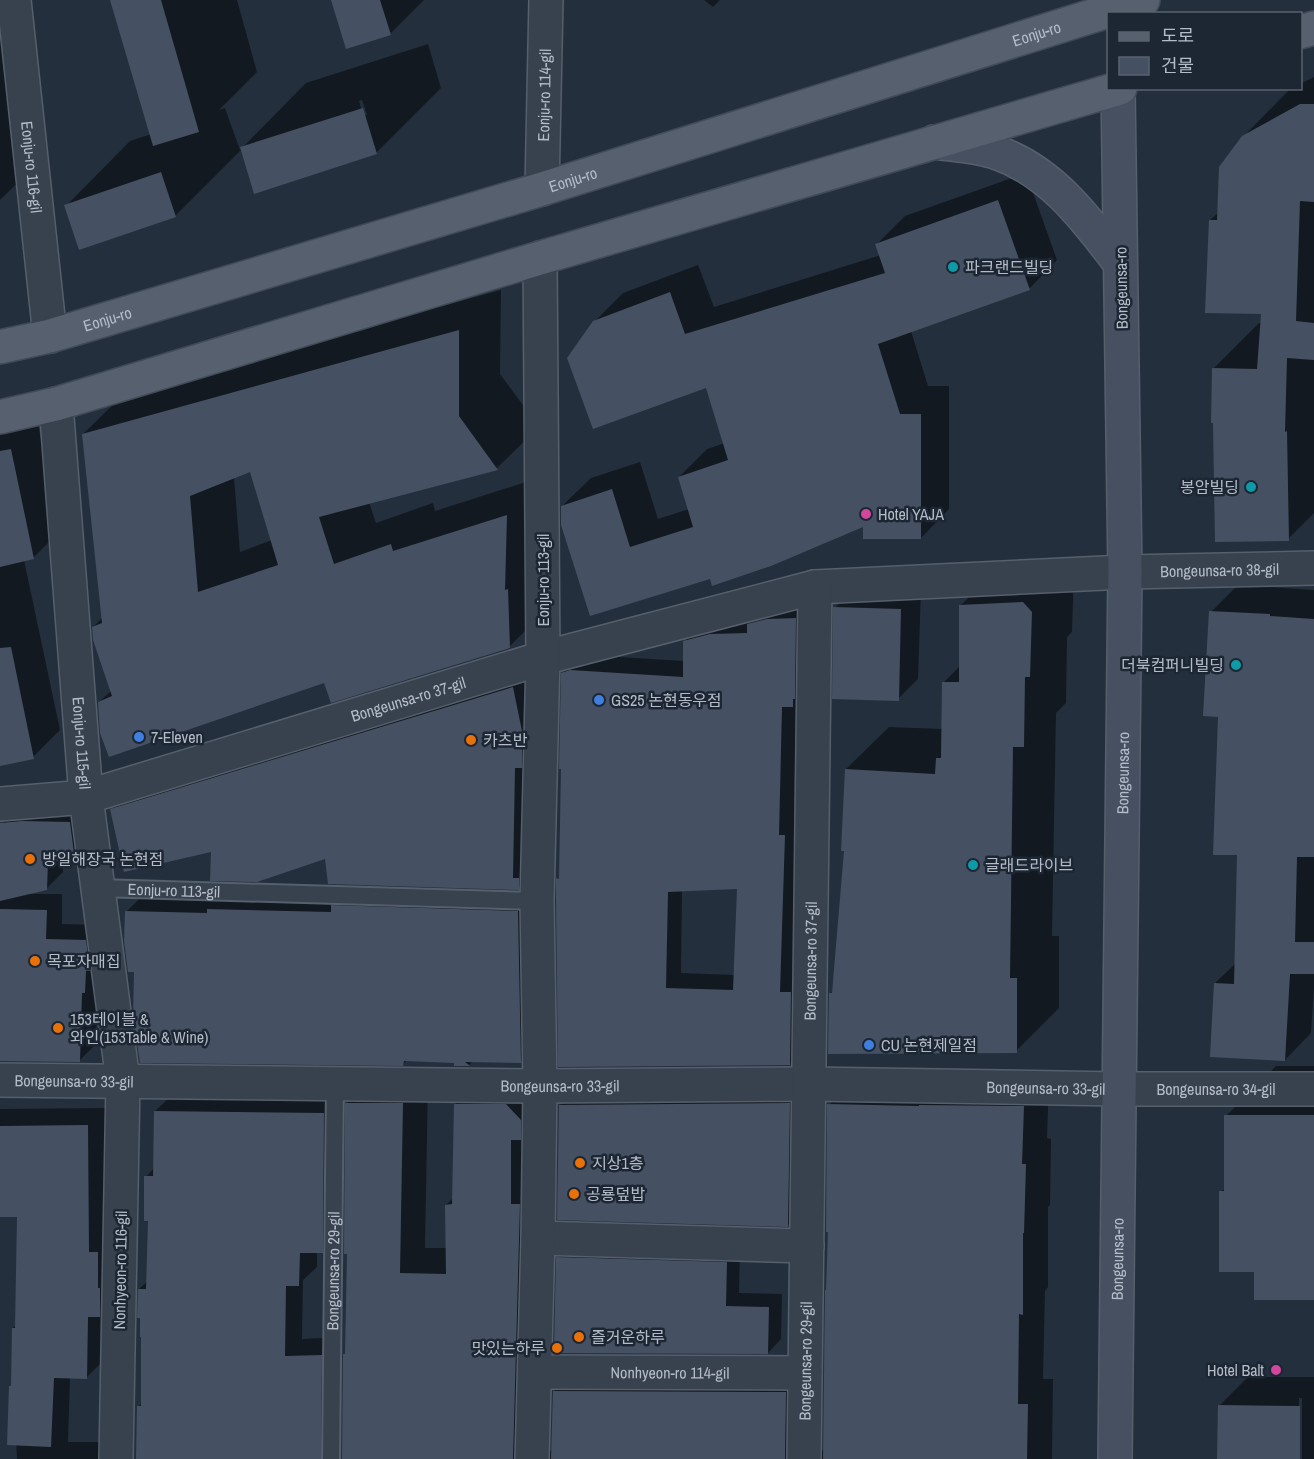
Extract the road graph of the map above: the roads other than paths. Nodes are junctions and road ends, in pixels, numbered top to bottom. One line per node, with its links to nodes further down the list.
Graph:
1 (14, 0): 10 (street, Eonju-ro 116-gil)
2 (546, 0): 7 (street, Eonju-ro 114-gil)
3 (1124, 5): 7 (main road, Eonju-ro)
4 (1116, 90): 6 (main road)
5 (1119, 90): 9 (main road, Bongeunsa-ro)
6 (934, 142): 8 (main road); 9 (main road)
7 (542, 189): 10 (main road, Eonju-ro)
8 (540, 258): 12 (main road); 17 (street, Eonju-ro 113-gil)
9 (1120, 263): 15 (main road, Bongeunsa-ro)
10 (50, 336): 11 (main road, Eonju-ro)
11 (0, 347)
12 (56, 404): 13 (main road); 18 (street, Eonju-ro 115-gil)
13 (0, 417)
14 (1314, 568): 15 (street, Bongeunsa-ro 38-gil)
15 (1125, 572): 16 (street, Bongeunsa-ro 37-gil); 27 (main road, Bongeunsa-ro)
16 (815, 587): 17 (street, Bongeunsa-ro 37-gil); 25 (street, Bongeunsa-ro 37-gil)
17 (543, 658): 18 (street, Bongeunsa-ro 37-gil); 21 (street, Eonju-ro 113-gil)
18 (86, 797): 19 (street, Bongeunsa-ro 37-gil); 20 (street, Eonju-ro 115-gil)
19 (0, 804)
20 (98, 888): 21 (lane, Eonju-ro 113-gil); 23 (street, Eonju-ro 115-gil)
21 (537, 901): 26 (street, Eonju-ro 113-gil)
22 (0, 1080): 23 (street, Bongeunsa-ro 33-gil)
23 (123, 1082): 24 (street, Bongeunsa-ro 33-gil); 33 (street, Nonhyeon-ro 116-gil)
24 (335, 1083): 26 (street, Bongeunsa-ro 33-gil); 34 (lane, Bongeunsa-ro 29-gil)
25 (809, 1084): 26 (street, Bongeunsa-ro 33-gil); 27 (street, Bongeunsa-ro 33-gil); 30 (street, Bongeunsa-ro 29-gil)
26 (540, 1086): 29 (street)
27 (1119, 1089): 28 (street, Bongeunsa-ro 34-gil); 37 (main road, Bongeunsa-ro)
28 (1314, 1089)
29 (538, 1238): 30 (street); 31 (street)
30 (807, 1246): 32 (street, Bongeunsa-ro 29-gil)
31 (535, 1372): 32 (street, Nonhyeon-ro 114-gil); 35 (street)
32 (805, 1373): 36 (street, Bongeunsa-ro 29-gil)
33 (116, 1459)
34 (332, 1459)
35 (532, 1459)
36 (804, 1459)
37 (1115, 1459)

